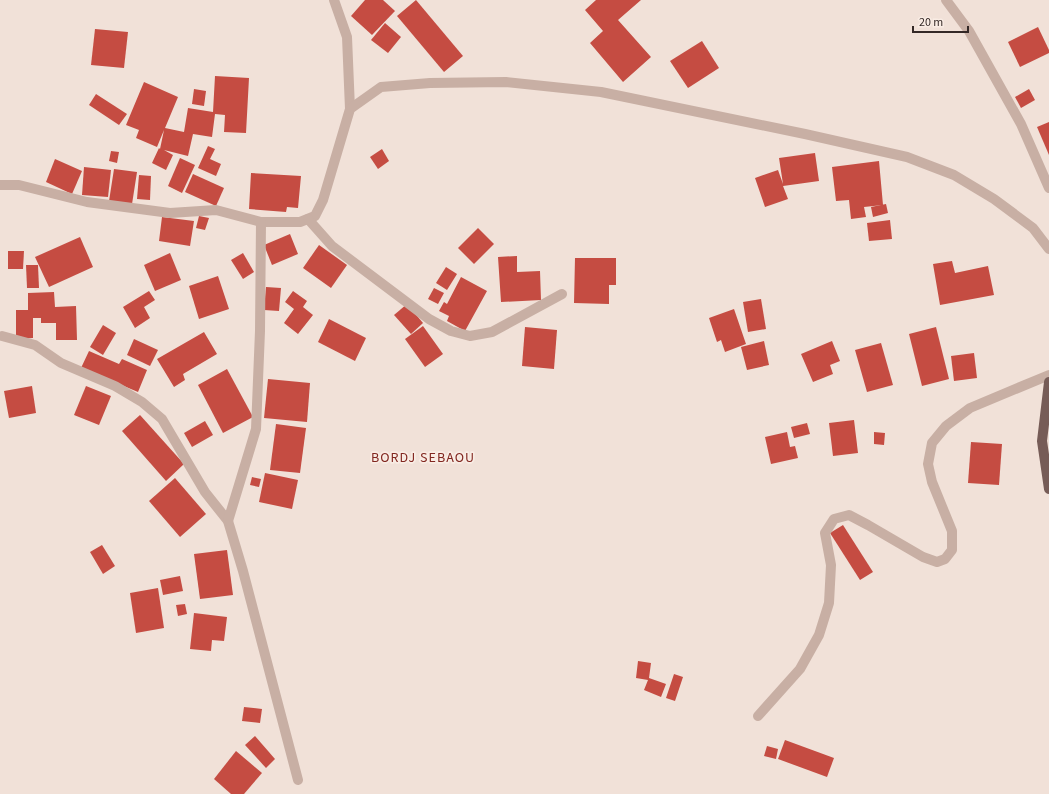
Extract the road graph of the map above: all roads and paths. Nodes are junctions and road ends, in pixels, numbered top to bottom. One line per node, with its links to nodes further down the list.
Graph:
1 (334, 0): 3 (street)
2 (946, 0): 5 (street)
3 (350, 108): 6 (street); 8 (street)
4 (0, 185): 7 (street)
5 (1049, 188)
6 (308, 219): 7 (street); 9 (street)
7 (261, 222): 14 (street)
8 (1049, 249)
9 (562, 294)
10 (2, 336): 14 (street)
11 (1049, 375): 15 (street)
12 (1049, 382): 13 (main road)
13 (1049, 489)
14 (228, 520): 16 (street)
15 (758, 716)
16 (298, 780)

